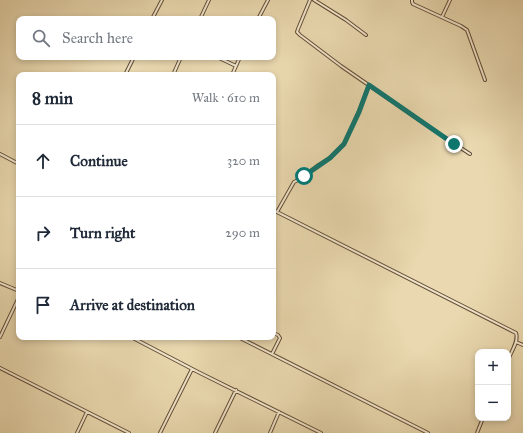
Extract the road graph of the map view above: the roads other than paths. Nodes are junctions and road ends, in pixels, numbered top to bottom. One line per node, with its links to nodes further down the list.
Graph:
1 (162, 0): 8 (street)
2 (209, 0): 9 (street)
3 (268, 0): 10 (street)
4 (310, 0): 22 (street)
5 (314, 0): 12 (street)
6 (412, 0): 11 (street)
7 (450, 0): 11 (street)
8 (154, 16)
9 (201, 16)
10 (260, 16)
11 (442, 17): 21 (street)
12 (366, 35)
13 (132, 60): 18 (street)
14 (180, 60): 19 (street)
15 (223, 60): 17 (street)
16 (239, 60): 17 (street)
17 (236, 66): 20 (street)
18 (126, 72)
19 (174, 72)
20 (233, 72)
21 (485, 80)
22 (369, 85): 24 (street); 26 (street)
23 (0, 154): 25 (street)
24 (470, 154)
25 (16, 162)
26 (277, 212): 34 (street)
27 (0, 283): 28 (street)
28 (16, 291)
29 (16, 303): 31 (street)
30 (276, 334): 37 (street)
31 (0, 337)
32 (137, 340): 39 (street)
33 (244, 340): 37 (street)
34 (516, 342): 35 (street); 36 (street)
35 (523, 345)
36 (511, 353)
37 (272, 354): 52 (street)
38 (0, 368): 41 (street)
39 (192, 368): 40 (street); 47 (street)
40 (236, 390): 42 (street); 48 (street)
41 (88, 412): 45 (street); 46 (street)
42 (279, 412): 44 (street); 49 (street)
43 (482, 421): 53 (street)
44 (313, 429): 50 (street); 51 (street)
45 (77, 433)
46 (129, 433)
47 (160, 433)
48 (215, 433)
49 (270, 433)
50 (311, 433)
51 (321, 433)
52 (428, 433)
53 (477, 433)

